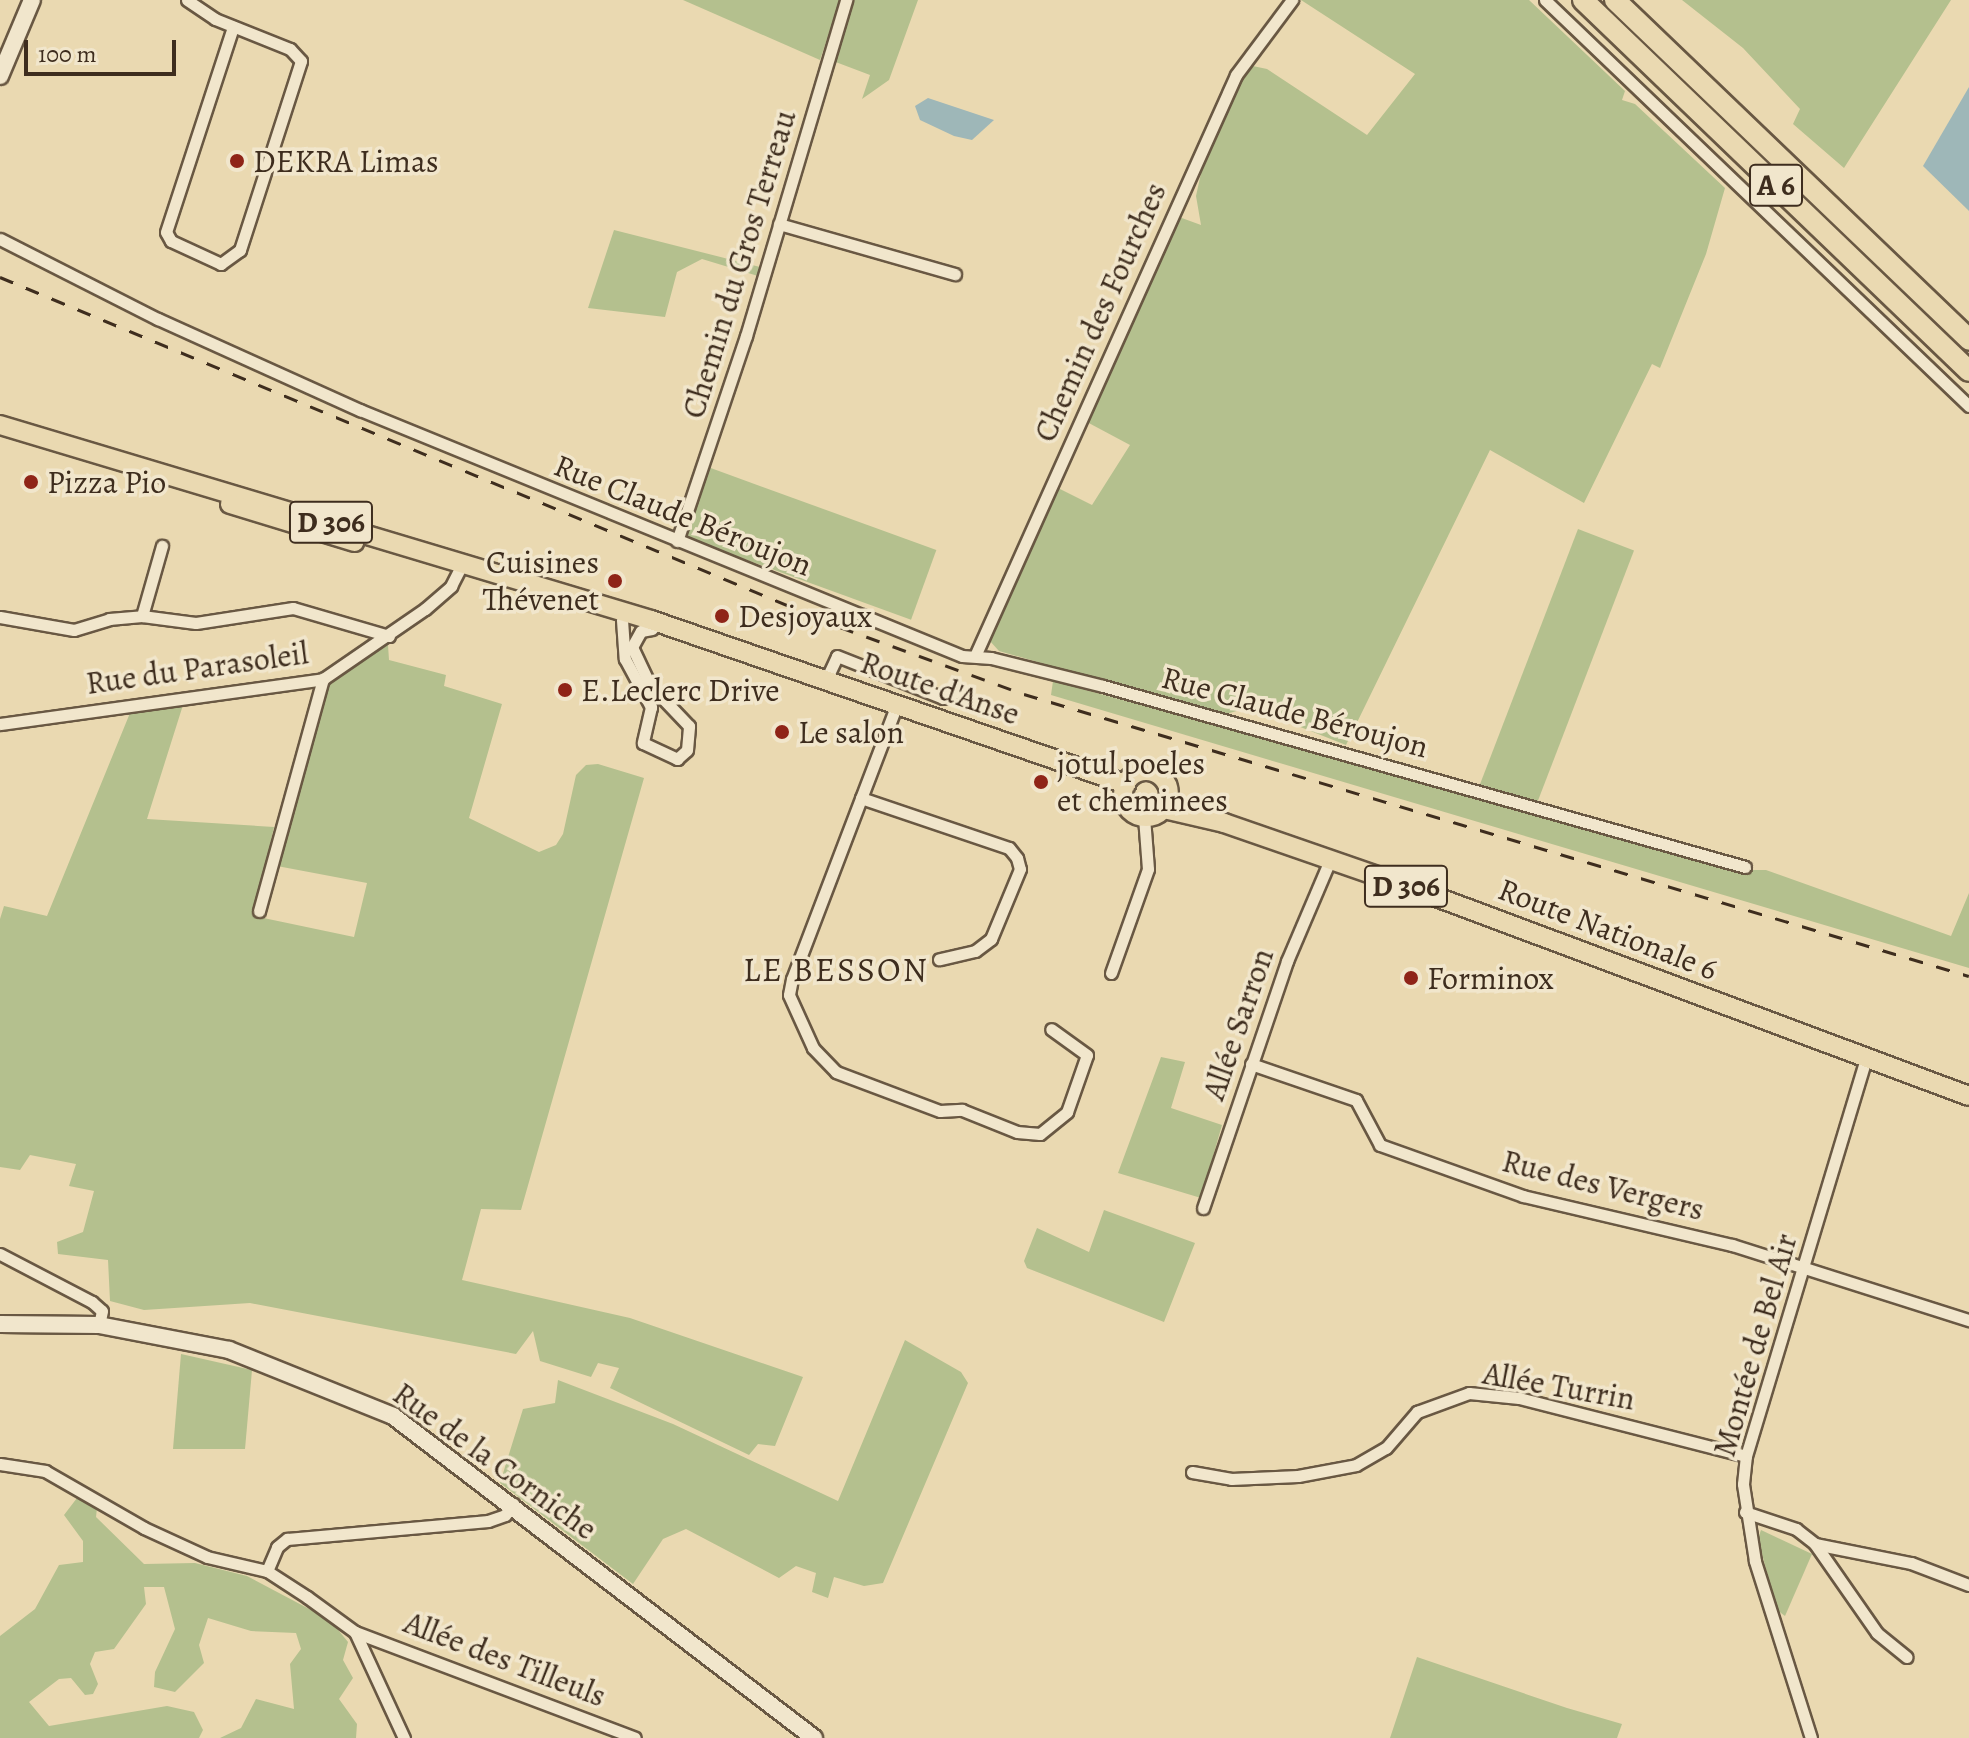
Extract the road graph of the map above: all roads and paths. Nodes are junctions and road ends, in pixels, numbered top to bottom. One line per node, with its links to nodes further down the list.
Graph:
1 (32, 0): 9 (main road)
2 (187, 0): 8 (street)
3 (846, 0): 10 (street, Chemin du Gros Terreau)
4 (1292, 0): 26 (street, Chemin des Fourches)
5 (1545, 0): 15 (street)
6 (1583, 0): 14 (highway, A 6)
7 (1615, 0): 13 (highway, A 6)
8 (233, 27): 8 (street)
9 (0, 76)
10 (779, 224): 12 (street); 18 (street, Chemin du Gros Terreau)
11 (0, 239): 18 (street, Rue Claude Béroujon)
12 (955, 274)
13 (1969, 340)
14 (1969, 371)
15 (1969, 406)
16 (0, 425): 28 (main road, Route d'Anse / D 306)
17 (0, 435): 20 (main road, Route d'Anse / D 306)
18 (677, 541): 26 (street, Rue Claude Béroujon)
19 (162, 546): 21 (street)
20 (459, 570): 23 (main road, Route d'Anse / D 306); 25 (street, Rue du Parasoleil)
21 (142, 616): 22 (street); 25 (street)
22 (0, 617)
23 (622, 620): 24 (main road, Route d'Anse / D 306); 24 (street)
24 (652, 629): 30 (main road, Route d'Anse / D 306)
25 (389, 636): 27 (street, Rue du Parasoleil)
26 (975, 656): 37 (street, Rue Claude Béroujon)
27 (323, 679): 31 (street, Rue du Parasoleil); 38 (street)
28 (826, 680): 29 (street); 32 (main road, Route d'Anse / D 306)
29 (959, 691)
30 (894, 712): 32 (main road, Route d'Anse / D 306); 33 (street)
31 (0, 724)
32 (1125, 790): 34 (main road); 35 (main road)
33 (861, 798): 40 (street); 42 (street)
34 (1167, 802): 35 (main road); 36 (main road, Route Nationale 6 / D 306)
35 (1144, 817): 41 (street)
36 (1330, 860): 39 (main road, Route Nationale 6 / D 306); 44 (street, Allée Sarron)
37 (1745, 867)
38 (259, 911)
39 (1588, 953): 43 (main road, Route Nationale 6 / D 306); 45 (main road, D 306)
40 (939, 959)
41 (1111, 973)
42 (1051, 1029)
43 (1866, 1059): 46 (main road, Route Nationale 6 / D 306); 49 (street, Montée de Bel Air)
44 (1251, 1064): 47 (street, Allée Sarron); 49 (street, Rue des Vergers)
45 (1969, 1082)
46 (1969, 1096)
47 (1203, 1208)
48 (0, 1254): 52 (street)
49 (1803, 1268): 50 (street, Rue des Vergers); 53 (street, Montée de Bel Air)
50 (1969, 1320)
51 (0, 1324): 52 (main road, Rue de la Corniche)
52 (99, 1325): 56 (main road, Rue de la Corniche)
53 (1746, 1456): 55 (street, Allée Turrin); 57 (street, Montée de Bel Air)
54 (0, 1464): 59 (street)
55 (1192, 1472)
56 (513, 1504): 59 (street); 65 (main road, Rue de la Corniche)
57 (1745, 1512): 58 (street); 66 (street, Montée de Bel Air)
58 (1815, 1544): 60 (street); 62 (street)
59 (267, 1571): 61 (street, Allée des Tilleuls)
60 (1969, 1585)
61 (355, 1632): 63 (street); 64 (street, Allée des Tilleuls)
62 (1907, 1657)
63 (404, 1738)
64 (635, 1738)
65 (814, 1738)
66 (1811, 1738)

